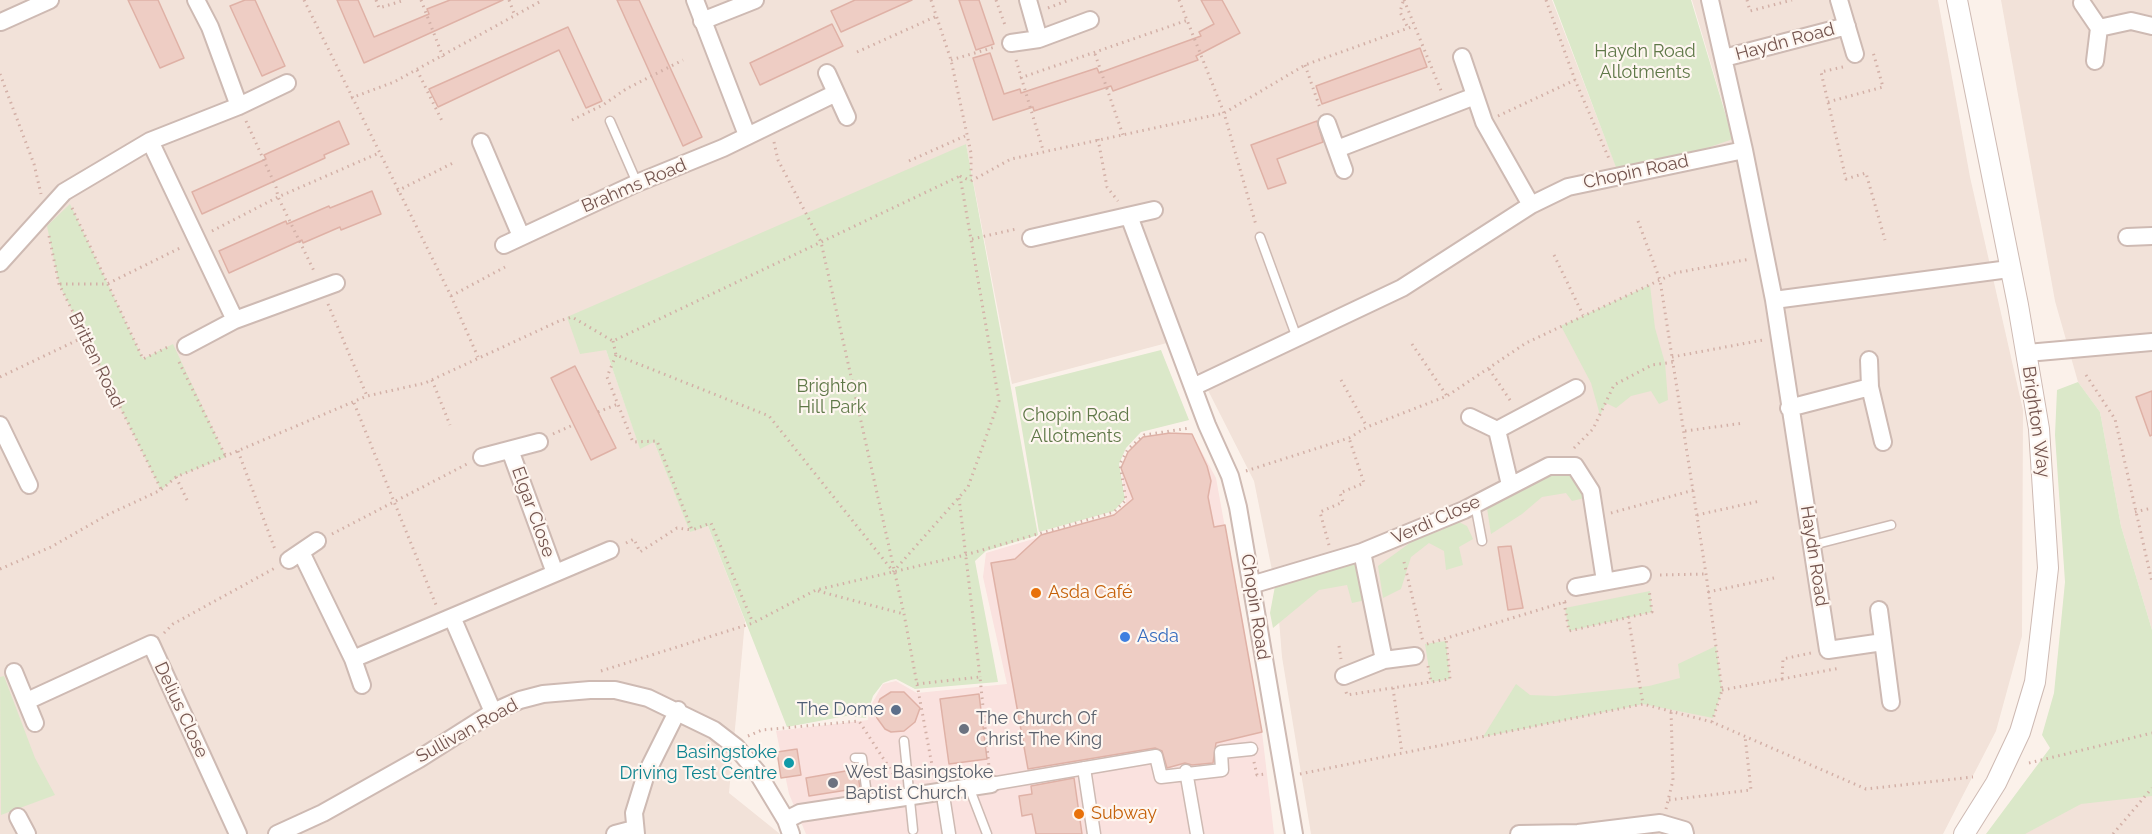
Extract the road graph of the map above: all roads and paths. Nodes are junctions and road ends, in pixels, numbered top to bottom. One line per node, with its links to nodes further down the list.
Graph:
1 (50, 0): 29 (street)
2 (196, 0): 60 (street)
3 (304, 0): 57 (path)
4 (376, 0): 5 (path)
5 (405, 0)
6 (421, 0): 40 (path)
7 (509, 0): 24 (path)
8 (543, 0): 24 (path)
9 (695, 0): 28 (street)
10 (755, 0): 28 (street)
11 (931, 0): 25 (path)
12 (996, 0): 36 (path)
13 (1069, 0): 23 (path)
14 (1179, 0): 27 (path)
15 (1403, 0): 30 (path); 33 (path)
16 (1546, 0): 52 (path)
17 (1710, 0): 42 (street, Haydn Road)
18 (1747, 0): 19 (path)
19 (1792, 0)
20 (1839, 0): 31 (street, Haydn Road)
21 (1957, 0): 110 (street, Brighton Way)
22 (2082, 3): 34 (street)
23 (1030, 7): 35 (street)
24 (515, 16): 40 (path)
25 (937, 16): 37 (path); 44 (path)
26 (1090, 20): 35 (street)
27 (1188, 20): 38 (path); 61 (path)
28 (702, 21): 68 (street)
29 (1, 22)
30 (1414, 26): 33 (path); 59 (path)
31 (1847, 26): 39 (street, Haydn Road); 42 (street, Haydn Road)
32 (2152, 26): 34 (street)
33 (1408, 28): 46 (path)
34 (2099, 28): 45 (street)
35 (1040, 39): 36 (street)
36 (1011, 43): 44 (path); 51 (path)
37 (857, 52)
38 (1095, 54): 51 (path); 69 (path)
39 (1855, 54)
40 (443, 57): 47 (path)
41 (1462, 57): 56 (street)
42 (1724, 58): 77 (street, Haydn Road)
43 (683, 60): 63 (path)
44 (951, 60): 70 (path)
45 (2095, 61)
46 (1305, 65): 61 (path); 67 (path)
47 (417, 70): 57 (path); 66 (path)
48 (1821, 72): 58 (path)
49 (827, 73): 55 (street)
50 (0, 74): 90 (path)
51 (1020, 78): 76 (path)
52 (1575, 80): 65 (path); 81 (path)
53 (287, 83): 60 (street)
54 (1883, 87): 58 (path)
55 (836, 93): 62 (street); 68 (street, Brahms Road)
56 (1475, 96): 59 (street); 65 (street)
57 (351, 98): 78 (path)
58 (1828, 102): 103 (path)
59 (1447, 105): 75 (street)
60 (239, 106): 72 (street); 89 (path)
61 (1224, 113): 69 (path); 98 (path)
62 (847, 117)
63 (572, 120)
64 (610, 121): 85 (lane)
65 (1484, 122): 91 (street)
66 (443, 123)
67 (1327, 123): 75 (street)
68 (747, 135): 85 (street, Brahms Road)
69 (1123, 135): 71 (path)
70 (965, 136): 79 (path); 84 (path)
71 (1098, 139): 76 (path); 86 (path)
72 (150, 141): 88 (street); 102 (street)
73 (481, 141): 96 (street)
74 (774, 141): 104 (path)
75 (1337, 149): 82 (street)
76 (1043, 150): 84 (path)
77 (1744, 150): 91 (street, Chopin Road); 116 (street, Haydn Road)
78 (379, 153): 87 (path); 89 (path)
79 (909, 161)
80 (455, 162): 87 (path)
81 (1612, 166)
82 (1344, 170)
83 (960, 176): 84 (path); 101 (path); 104 (path)
84 (971, 181)
85 (638, 183): 96 (street, Brahms Road)
86 (1107, 187)
87 (397, 191): 115 (path)
88 (64, 192): 108 (street); 113 (path)
89 (278, 197): 102 (path); 114 (path)
90 (42, 201)
91 (1532, 206): 120 (street, Chopin Road)
92 (1154, 210): 93 (street)
93 (1129, 216): 100 (street); 137 (street, Chopin Road)
94 (1638, 221): 111 (path)
95 (47, 226): 112 (path, Britten Road)
96 (521, 236): 105 (street, Brahms Road)
97 (2152, 236): 99 (street)
98 (1260, 237): 120 (lane)
99 (2127, 237)
100 (1032, 238): 101 (path)
101 (972, 239): 171 (path)
102 (196, 240): 113 (path); 118 (street)
103 (1885, 240)
104 (821, 242): 122 (path); 192 (path)
105 (504, 245)
106 (1554, 255): 117 (path)
107 (1755, 259): 111 (path)
108 (0, 263)
109 (505, 267): 115 (path)
110 (2009, 269): 116 (street); 126 (street, Brighton Way)
111 (1660, 280): 117 (path); 129 (path)
112 (59, 284): 113 (path); 119 (path, Britten Road)
113 (106, 284): 162 (path)
114 (329, 285): 118 (street); 140 (path)
115 (451, 296): 128 (path)
116 (1774, 300): 144 (street, Haydn Road)
117 (1583, 316): 132 (path)
118 (235, 320): 125 (street)
119 (84, 337): 134 (path); 169 (path, Britten Road)
120 (1297, 338): 137 (street, Chopin Road)
121 (1763, 340): 129 (path)
122 (613, 341): 127 (path); 128 (path)
123 (2152, 342): 126 (street)
124 (1412, 344): 141 (path)
125 (186, 346)
126 (2027, 354): 272 (street, Brighton Way)
127 (616, 355): 143 (path); 192 (path)
128 (478, 357): 135 (path)
129 (1672, 357): 131 (path)
130 (1869, 360): 138 (street)
131 (1674, 362): 155 (path); 164 (path)
132 (1489, 369): 141 (path); 147 (path)
133 (2086, 375): 177 (path)
134 (0, 377)
135 (432, 380): 140 (path); 150 (path)
136 (1341, 380): 152 (path)
137 (1193, 387): 199 (street, Chopin Road)
138 (1870, 387): 144 (street); 158 (street)
139 (1576, 388): 147 (street)
140 (367, 396): 142 (path)
141 (1447, 396): 152 (path)
142 (354, 403): 160 (path); 172 (path)
143 (618, 404): 145 (path); 181 (path)
144 (1789, 408): 184 (street, Haydn Road)
145 (598, 412)
146 (1470, 417): 154 (street)
147 (1521, 417): 154 (street)
148 (1744, 423): 155 (path)
149 (0, 425): 161 (street)
150 (450, 425)
151 (573, 425): 157 (path)
152 (1367, 427): 156 (path)
153 (1198, 428): 187 (path)
154 (1497, 430): 168 (street)
155 (1684, 431): 170 (path)
156 (1349, 438): 165 (path); 189 (path)
157 (539, 441): 159 (street, Elgar Close)
158 (1883, 442)
159 (510, 450): 163 (street, Elgar Close); 193 (street, Elgar Close)
160 (238, 451): 162 (path); 188 (path)
161 (6, 457): 167 (street)
162 (226, 457): 166 (path)
163 (482, 457): 172 (path)
164 (1548, 466): 168 (street, Verdi Close); 179 (street)
165 (1241, 472)
166 (176, 477): 169 (path); 174 (path)
167 (28, 485)
168 (1510, 485): 175 (street, Verdi Close)
169 (161, 489): 191 (path)
170 (1694, 490): 178 (path); 179 (path)
171 (959, 498): 187 (path); 192 (path)
172 (395, 501): 182 (path); 207 (path)
173 (1760, 501): 178 (path)
174 (188, 502)
175 (1475, 504): 183 (lane); 186 (street, Verdi Close)
176 (2152, 508): 177 (path)
177 (2135, 512): 198 (path)
178 (1697, 514): 194 (path)
179 (1595, 517): 197 (street)
180 (1891, 525): 184 (lane)
181 (692, 530): 185 (path); 208 (path)
182 (317, 541): 188 (street)
183 (1482, 541)
184 (1813, 545): 212 (street, Haydn Road)
185 (610, 550): 193 (street, Elgar Close)
186 (1362, 552): 189 (street, Verdi Close); 215 (street)
187 (965, 555): 192 (path); 220 (path)
188 (291, 559): 211 (path); 214 (street)
189 (1333, 562): 199 (street, Verdi Close)
190 (1404, 562): 213 (path, Verdi Close)
191 (0, 569)
192 (894, 572): 201 (path); 205 (path)
193 (555, 573): 207 (street, Elgar Close)
194 (1706, 574): 195 (path); 202 (path)
195 (1645, 575): 197 (street); 206 (path)
196 (1774, 578): 202 (path)
197 (1605, 581): 200 (street)
198 (2152, 582)
199 (1251, 585): 268 (street, Chopin Road)
200 (1576, 587): 203 (path)
201 (816, 590): 205 (path); 208 (path)
202 (1708, 591): 225 (path)
203 (1564, 602): 206 (path); 209 (path)
204 (1879, 610): 210 (street)
205 (904, 614): 222 (path)
206 (1628, 616): 228 (path)
207 (447, 619): 214 (street, Elgar Close); 231 (street)
208 (753, 623): 218 (path)
209 (1446, 638): 213 (path); 213 (path, Verdi Close)
210 (1883, 642): 212 (street); 227 (street)
211 (151, 644): 226 (street, Delius Close); 261 (street, Delius Close)
212 (1828, 650): 221 (path)
213 (1422, 655): 215 (street)
214 (353, 659): 223 (street)
215 (1384, 660): 219 (street)
216 (1840, 668): 221 (path)
217 (14, 672): 226 (street)
218 (600, 672)
219 (1344, 676)
220 (980, 677): 222 (path); 248 (path)
221 (1782, 679): 225 (path)
222 (917, 684): 246 (path)
223 (362, 685)
224 (1393, 688): 239 (path)
225 (1722, 690): 232 (path)
226 (27, 701): 233 (street)
227 (1891, 702)
228 (1643, 704): 230 (path); 239 (path)
229 (678, 710): 231 (street, Sullivan Road); 257 (street, Sullivan Road); 259 (street)
230 (1671, 710): 232 (path); 252 (path)
231 (493, 712): 262 (street, Sullivan Road)
232 (1712, 722): 235 (path)
233 (35, 723)
234 (2152, 733): 241 (path)
235 (1745, 736): 245 (path); 252 (path)
236 (743, 739): 247 (path)
237 (904, 741): 251 (lane)
238 (1251, 749): 243 (street)
239 (1402, 753): 244 (path)
240 (855, 758): 253 (lane)
241 (2029, 763)
242 (1084, 768): 243 (street); 248 (street); 266 (street)
243 (1187, 772): 267 (street)
244 (1296, 775)
245 (1973, 777)
246 (935, 781)
247 (898, 783)
248 (991, 784): 249 (street)
249 (969, 787): 251 (street); 265 (lane)
250 (2152, 788): 273 (path)
251 (910, 796): 253 (street); 258 (lane)
252 (1669, 800): 256 (path)
253 (868, 802): 257 (street)
254 (944, 802): 264 (street)
255 (18, 817): 260 (street)
256 (1660, 824): 270 (street); 271 (street)
257 (788, 827)
258 (913, 830)
259 (635, 832): 263 (street)
260 (27, 834)
261 (238, 834)
262 (277, 834)
263 (615, 834)
264 (948, 834)
265 (987, 834)
266 (1094, 834)
267 (1197, 834)
268 (1294, 834)
269 (1519, 834): 270 (street)
270 (1578, 834)
271 (1685, 834)
272 (1964, 834)
273 (2113, 834)

